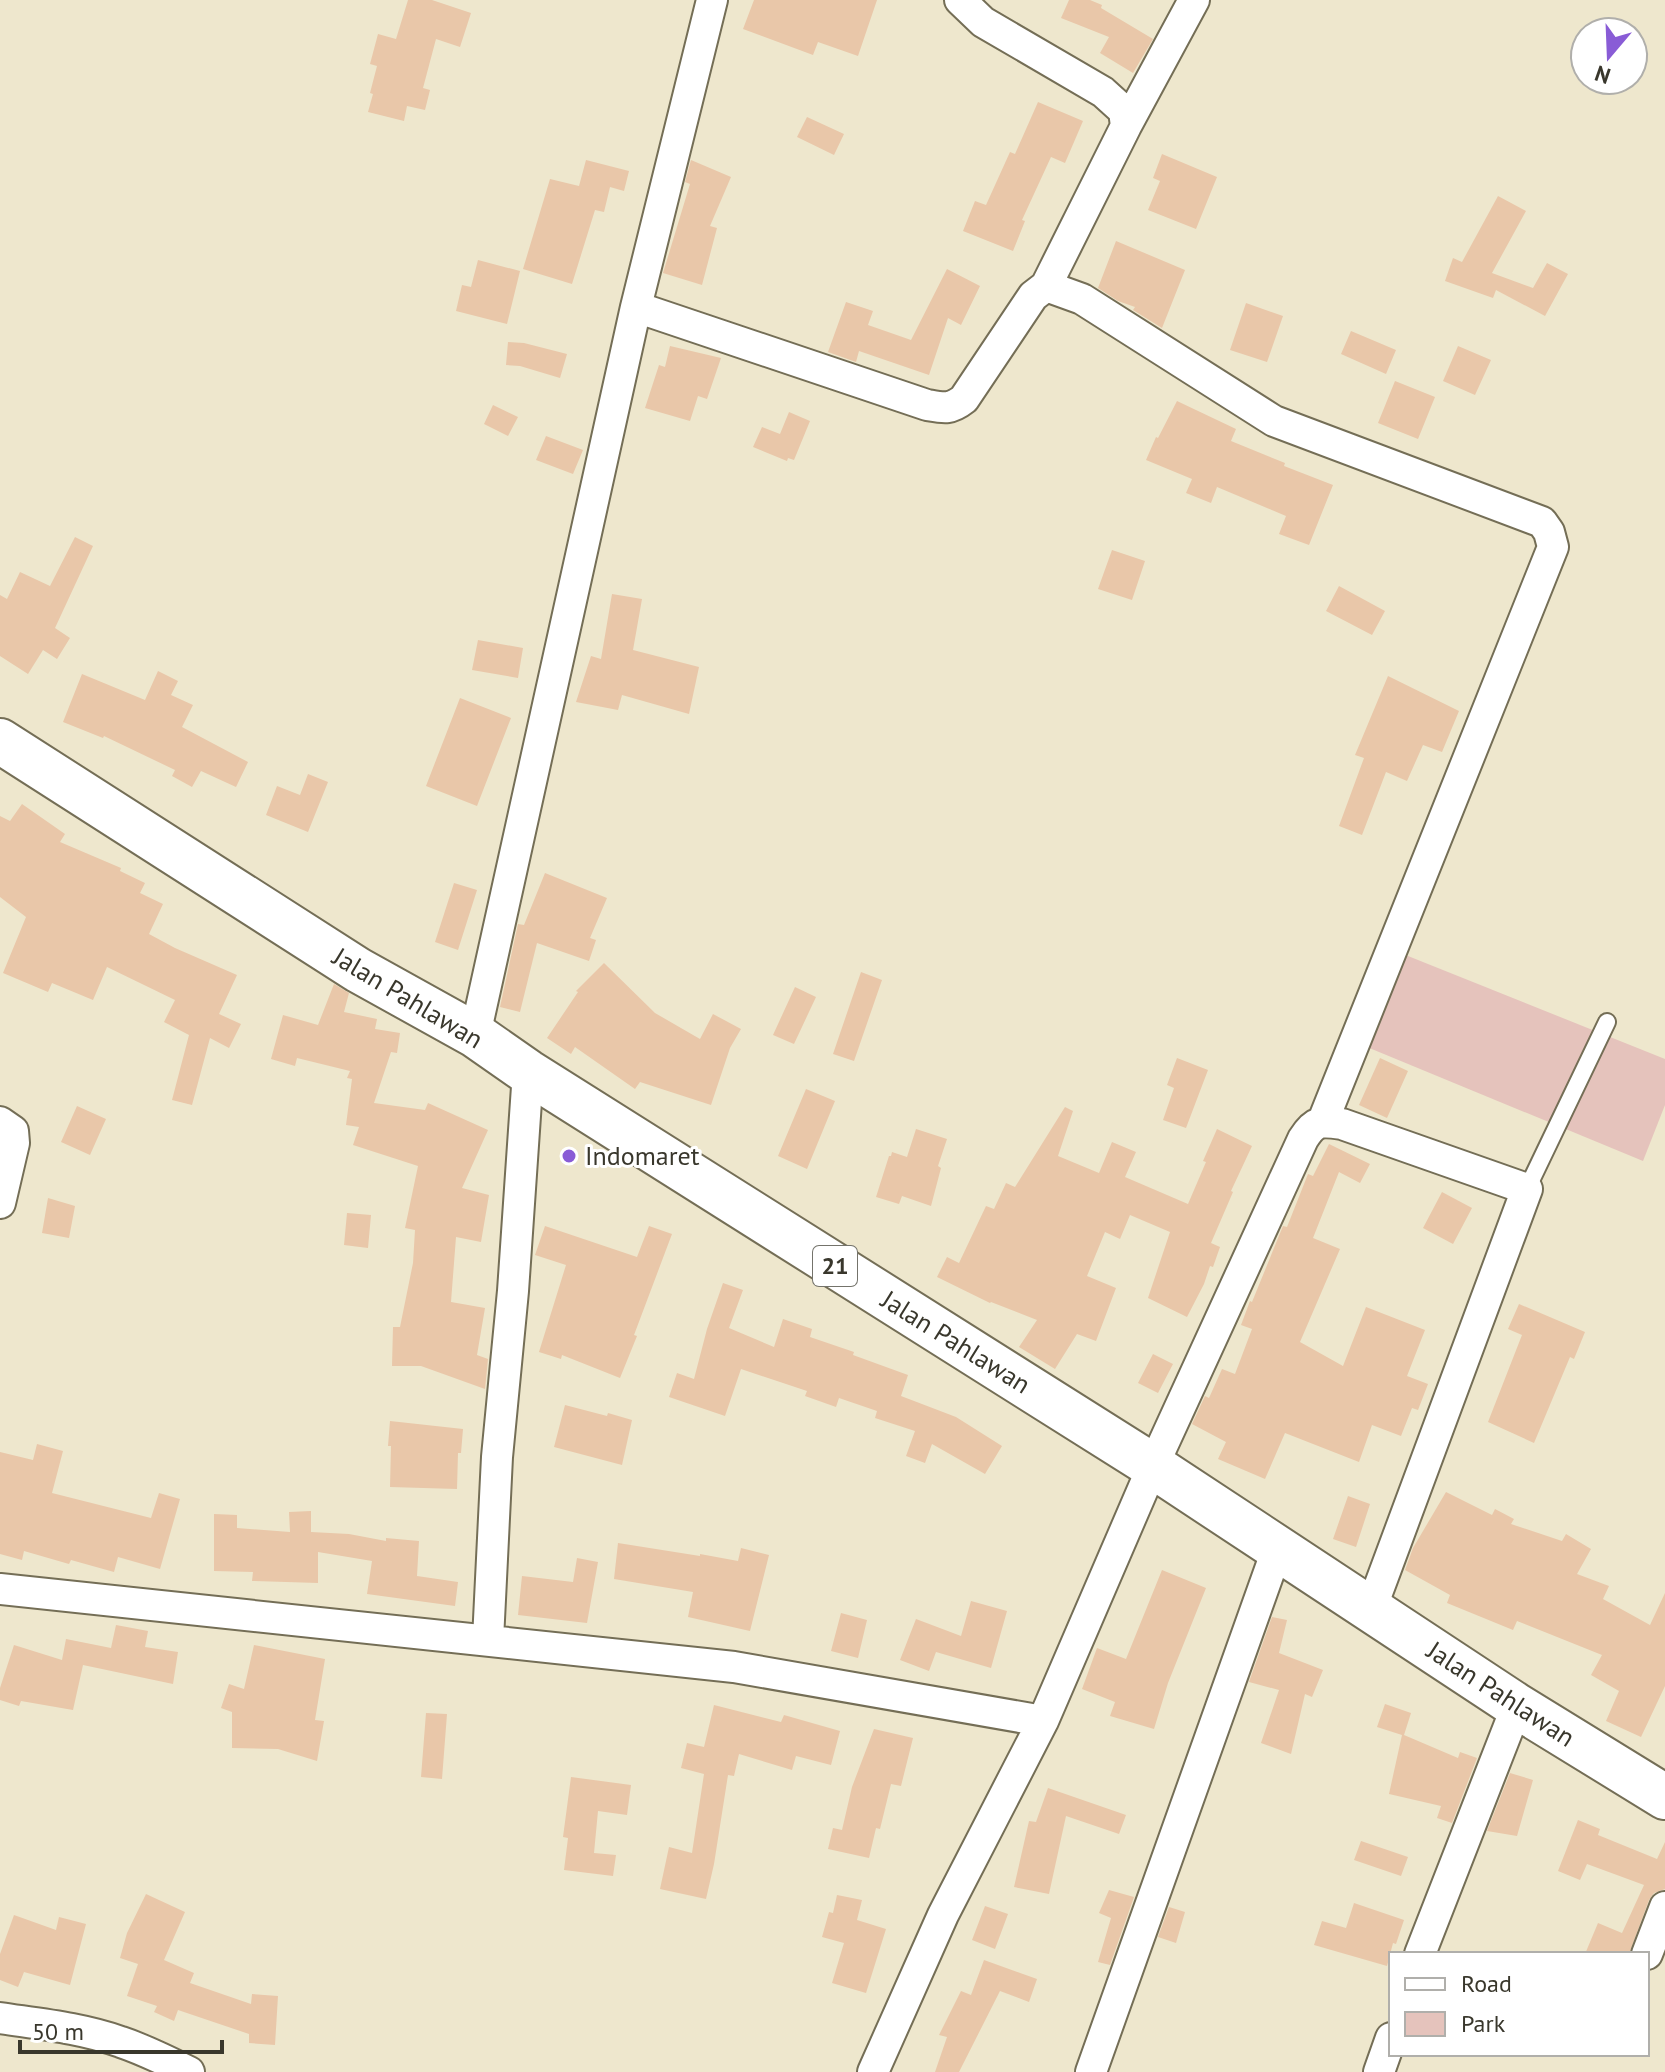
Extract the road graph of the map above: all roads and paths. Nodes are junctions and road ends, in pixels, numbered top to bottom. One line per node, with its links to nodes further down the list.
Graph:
1 (712, 0): 6 (street)
2 (960, 0): 4 (street)
3 (1194, 0): 4 (street)
4 (1126, 126): 5 (street)
5 (1046, 286): 6 (street); 11 (street)
6 (636, 307): 9 (street)
7 (0, 741): 9 (highway, Jalan Pahlawan / 21)
8 (1607, 1022): 13 (lane)
9 (475, 1035): 10 (highway, Jalan Pahlawan / 21)
10 (528, 1072): 15 (highway, Jalan Pahlawan / 21); 19 (street)
11 (1323, 1121): 13 (street); 15 (street)
12 (0, 1122): 14 (street)
13 (1527, 1189): 18 (street)
14 (0, 1203)
15 (1153, 1466): 16 (highway, Jalan Pahlawan / 21); 21 (street)
16 (1277, 1550): 18 (highway, Jalan Pahlawan / 21); 30 (street)
17 (0, 1589): 19 (street)
18 (1371, 1609): 20 (highway, Jalan Pahlawan / 21)
19 (488, 1640): 21 (street)
20 (1517, 1706): 22 (highway, Jalan Pahlawan / 21); 24 (street)
21 (1043, 1721): 29 (street)
22 (1660, 1789)
23 (1665, 1907): 25 (street)
24 (1421, 1952)
25 (1648, 1952)
26 (0, 2018): 28 (street)
27 (1389, 2044): 31 (street)
28 (189, 2072)
29 (873, 2072)
30 (1091, 2072)
31 (1379, 2072)

